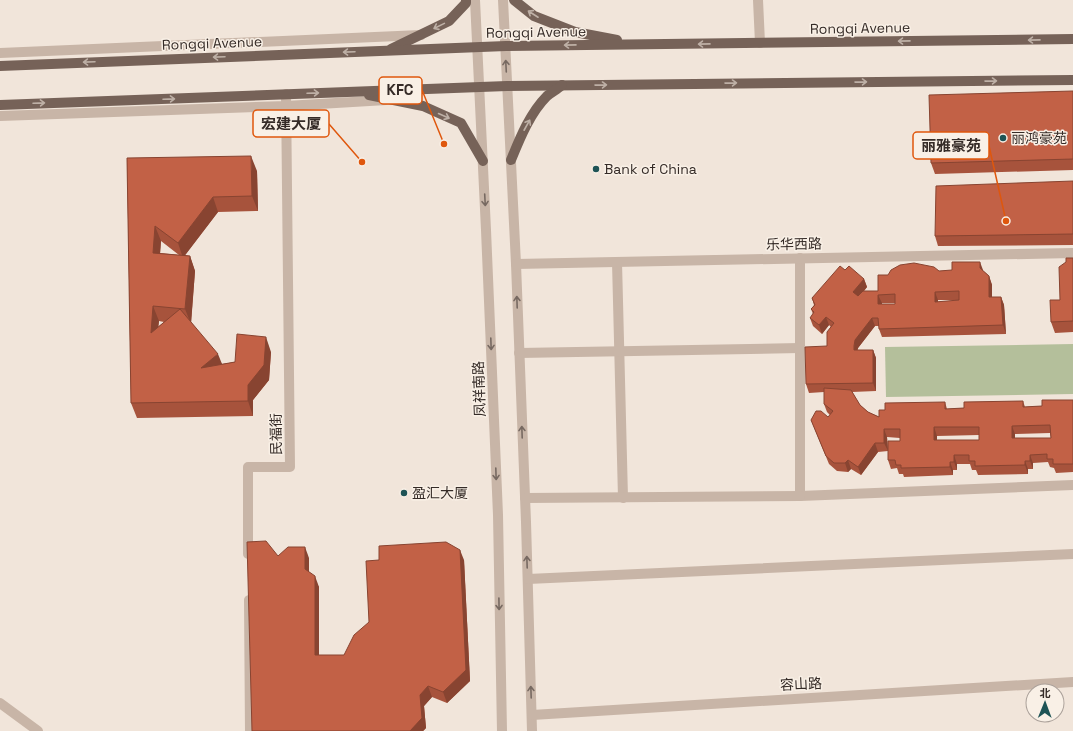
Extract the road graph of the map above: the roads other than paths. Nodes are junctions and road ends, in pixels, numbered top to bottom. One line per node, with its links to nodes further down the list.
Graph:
1 (466, 0): 6 (main road, one-way to 6)
2 (475, 0): 11 (street, 凤祥南路)
3 (503, 0): 10 (street)
4 (514, 0): 9 (main road, one-way to 4)
5 (758, 0): 8 (street)
6 (421, 35): 12 (main road); 13 (street)
7 (1073, 40): 8 (main road, Rongqi Avenue, one-way to 8)
8 (760, 43): 9 (main road, Rongqi Avenue, one-way to 9)
9 (636, 44): 10 (main road, Rongqi Avenue, one-way to 10)
10 (506, 46): 11 (main road, Rongqi Avenue); 17 (street, one-way to 10)
11 (477, 47): 12 (main road, Rongqi Avenue); 18 (street, 凤祥南路)
12 (388, 50): 14 (main road, Rongqi Avenue, one-way to 14)
13 (0, 53)
14 (0, 66)
15 (1073, 80): 16 (main road, one-way to 15)
16 (562, 85): 17 (main road); 25 (main road, one-way to 16)
17 (507, 86): 18 (main road); 25 (street)
18 (479, 87): 19 (main road); 26 (street, 凤祥南路)
19 (353, 92): 20 (main road, one-way to 19); 21 (main road)
20 (286, 94): 22 (main road, one-way to 20); 23 (street, 民福街)
21 (392, 100): 23 (street); 26 (main road, one-way to 26)
22 (0, 105)
23 (286, 106): 24 (street); 39 (street, 民福街)
24 (0, 116)
25 (511, 160): 30 (street)
26 (483, 161): 47 (street, 凤祥南路, one-way to 47)
27 (1073, 253): 28 (street, 乐华西路)
28 (800, 258): 29 (street, 乐华西路); 31 (street)
29 (617, 262): 30 (street, 乐华西路); 32 (street)
30 (516, 264): 33 (street, one-way to 30)
31 (800, 348): 32 (street); 35 (street)
32 (619, 351): 33 (street); 37 (street)
33 (519, 353): 36 (street, one-way to 33)
34 (1073, 485): 35 (street)
35 (800, 496): 37 (street)
36 (525, 498): 37 (street); 40 (street, one-way to 36)
37 (623, 498)
38 (1073, 554): 40 (street)
39 (248, 563)
40 (528, 579): 44 (street, one-way to 40)
41 (249, 587): 46 (street)
42 (1073, 682): 44 (street, 容山路)
43 (0, 703): 45 (street)
44 (532, 715): 48 (street)
45 (38, 731)
46 (250, 731)
47 (502, 731)
48 (532, 731)

